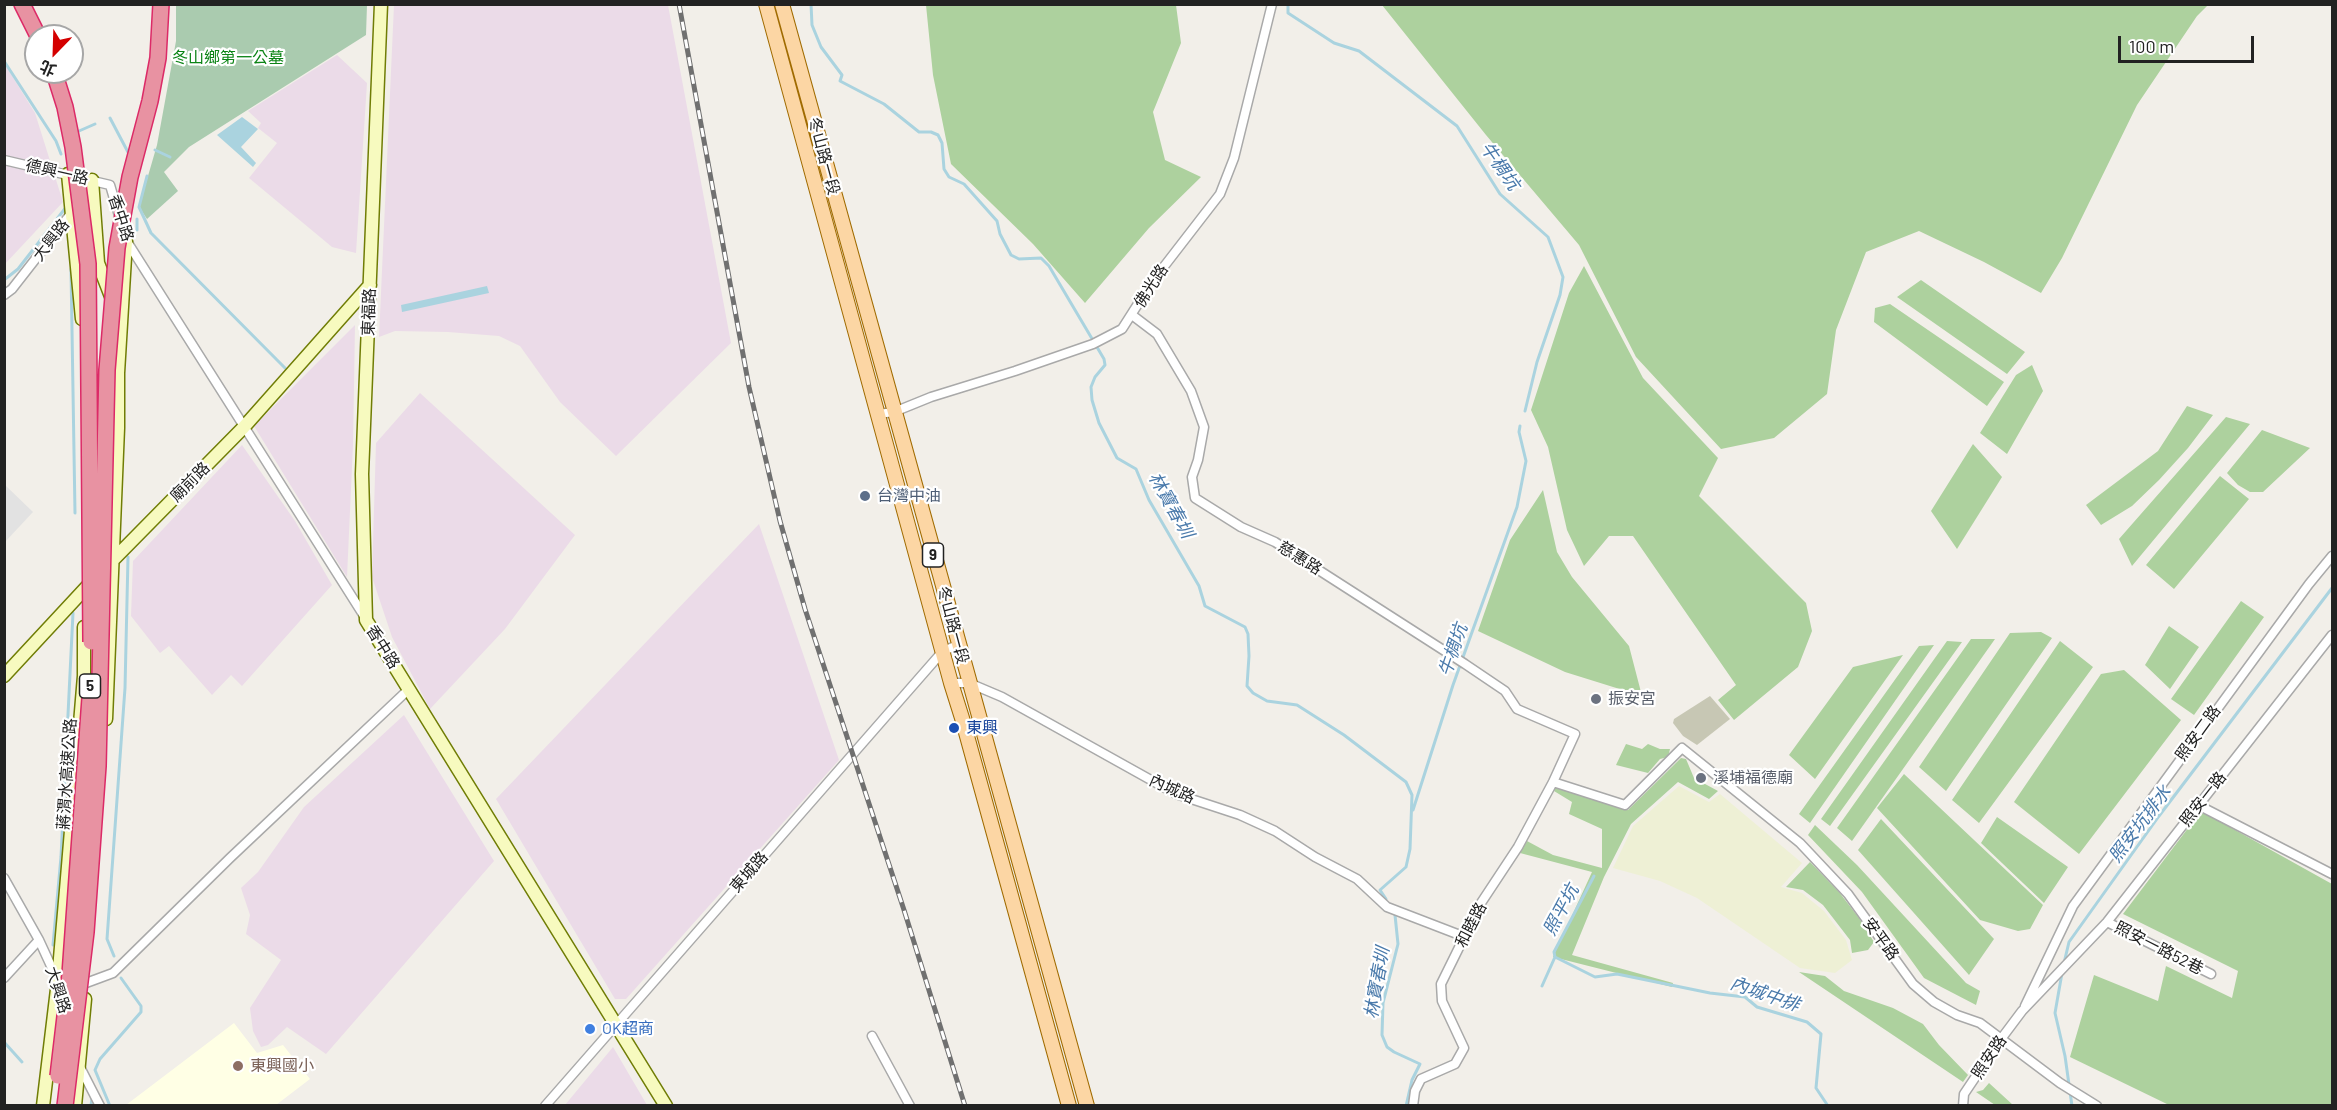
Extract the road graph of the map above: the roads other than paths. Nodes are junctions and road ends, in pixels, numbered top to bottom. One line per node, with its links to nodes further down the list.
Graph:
1 (22, 4): 7 (highway)
2 (161, 4): 56 (highway, 蔣渭水高速公路 / 5, bridge)
3 (381, 4): 15 (main road, 東福路)
4 (766, 4): 20 (main road, 冬山路一段 / 9)
5 (782, 4): 19 (main road, 冬山路一段 / 9)
6 (1272, 4): 17 (street, 佛光路)
7 (32, 24)
8 (58, 84): 55 (highway, 蔣渭水高速公路 / 5, bridge)
9 (4, 160): 10 (street, 德興一路)
10 (68, 174): 11 (street, 德興一路); 13 (main road)
11 (92, 180): 12 (street, 德興一路); 13 (street, 大興路); 18 (main road)
12 (110, 185): 14 (street, 香中路)
13 (72, 212): 16 (street, 大興路); 24 (main road)
14 (126, 241): 18 (main road); 21 (street, 香中路)
15 (370, 285): 21 (main road, 廟前路); 25 (main road, 東福路)
16 (4, 295)
17 (1132, 315): 19 (street, 佛光路); 33 (street, 慈惠路)
18 (120, 320): 23 (main road)
19 (894, 412): 20 (street, 佛光路); 27 (main road, 冬山路一段 / 9)
20 (878, 414): 28 (main road, 冬山路一段 / 9)
21 (243, 428): 23 (main road, 廟前路); 25 (street, 香中路)
22 (2332, 556): 47 (street, 照安二路)
23 (112, 561): 24 (main road, 廟前路); 39 (main road)
24 (83, 591): 29 (main road, 廟前路); 38 (main road)
25 (366, 620): 32 (main road, 香中路)
26 (2332, 635): 35 (street, 照安一路)
27 (958, 645): 28 (street, 東城路); 31 (main road, 冬山路一段 / 9)
28 (943, 651): 30 (main road, 冬山路一段 / 9); 48 (street, 東城路)
29 (4, 676)
30 (951, 683): 31 (street, 內城路); 53 (main road, 冬山路一段 / 9)
31 (969, 683): 41 (street, 內城路); 52 (main road, 冬山路一段 / 9)
32 (409, 689): 46 (street); 48 (main road, 香中路)
33 (1575, 734): 34 (street, 和睦路)
34 (1553, 782): 41 (street, 和睦路); 50 (street, 安平路)
35 (2198, 804): 36 (street); 40 (street, 照安一路)
36 (2332, 874)
37 (5, 879): 42 (street, 大興路)
38 (66, 890): 39 (main road); 45 (main road)
39 (94, 895): 46 (main road)
40 (2107, 922): 43 (street, 照安一路52巷); 47 (street, 照安一路)
41 (1465, 937): 62 (street, 和睦路)
42 (39, 940): 44 (street); 45 (street, 大興路)
43 (2211, 974)
44 (4, 978)
45 (58, 981): 51 (street, 大興路); 54 (main road)
46 (86, 983): 51 (main road)
47 (2022, 1011): 50 (street, 照安路)
48 (617, 1025): 59 (street, 東城路); 60 (main road, 香中路)
49 (872, 1036): 61 (street)
50 (2001, 1039): 63 (street, 照安路); 64 (street, 安平路)
51 (79, 1064): 57 (main road); 58 (street, 大興路)
52 (1086, 1103): 53 (main road)
53 (1069, 1105)
54 (43, 1106)
55 (54, 1106)
56 (64, 1106)
57 (75, 1106)
58 (100, 1106)
59 (545, 1106)
60 (666, 1106)
61 (909, 1106)
62 (1413, 1106)
63 (1963, 1106)
64 (2097, 1106)

